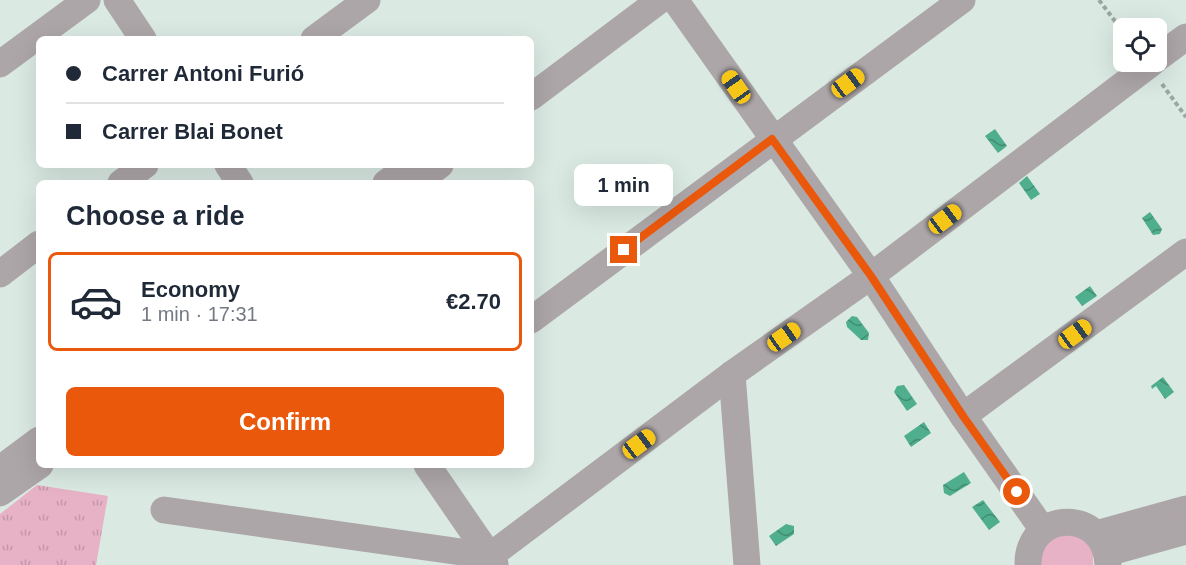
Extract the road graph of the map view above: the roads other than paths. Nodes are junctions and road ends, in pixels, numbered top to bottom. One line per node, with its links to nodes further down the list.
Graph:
1 (87, 0): 8 (street)
2 (117, 0): 9 (street)
3 (366, 0): 10 (street)
4 (630, 0): 15 (street)
5 (660, 0): 17 (street)
6 (675, 0): 18 (street)
7 (962, 0): 18 (street)
8 (38, 36)
9 (141, 36)
10 (318, 36)
11 (1186, 37): 13 (street)
12 (36, 38): 14 (street)
13 (1167, 51)
14 (0, 64)
15 (534, 72)
16 (1140, 72): 28 (street)
17 (534, 95)
18 (772, 139): 28 (street); 29 (street)
19 (141, 168): 22 (street)
20 (406, 168): 23 (street)
21 (436, 168): 24 (street)
22 (125, 180)
23 (390, 180)
24 (420, 180)
25 (36, 246): 27 (street)
26 (1186, 252): 31 (street)
27 (0, 274)
28 (871, 276): 30 (street); 31 (street)
29 (534, 318)
30 (732, 374): 42 (street); 44 (street)
31 (963, 416): 39 (street)
32 (36, 442): 35 (street)
33 (36, 468): 36 (street)
34 (429, 468): 42 (street)
35 (0, 469)
36 (0, 494)
37 (1186, 509): 41 (street)
38 (164, 510): 42 (street)
39 (1043, 530): 41 (street); 43 (street)
40 (1186, 531): 41 (street)
41 (1104, 550)
42 (493, 560)
43 (1027, 564)
44 (747, 565)

